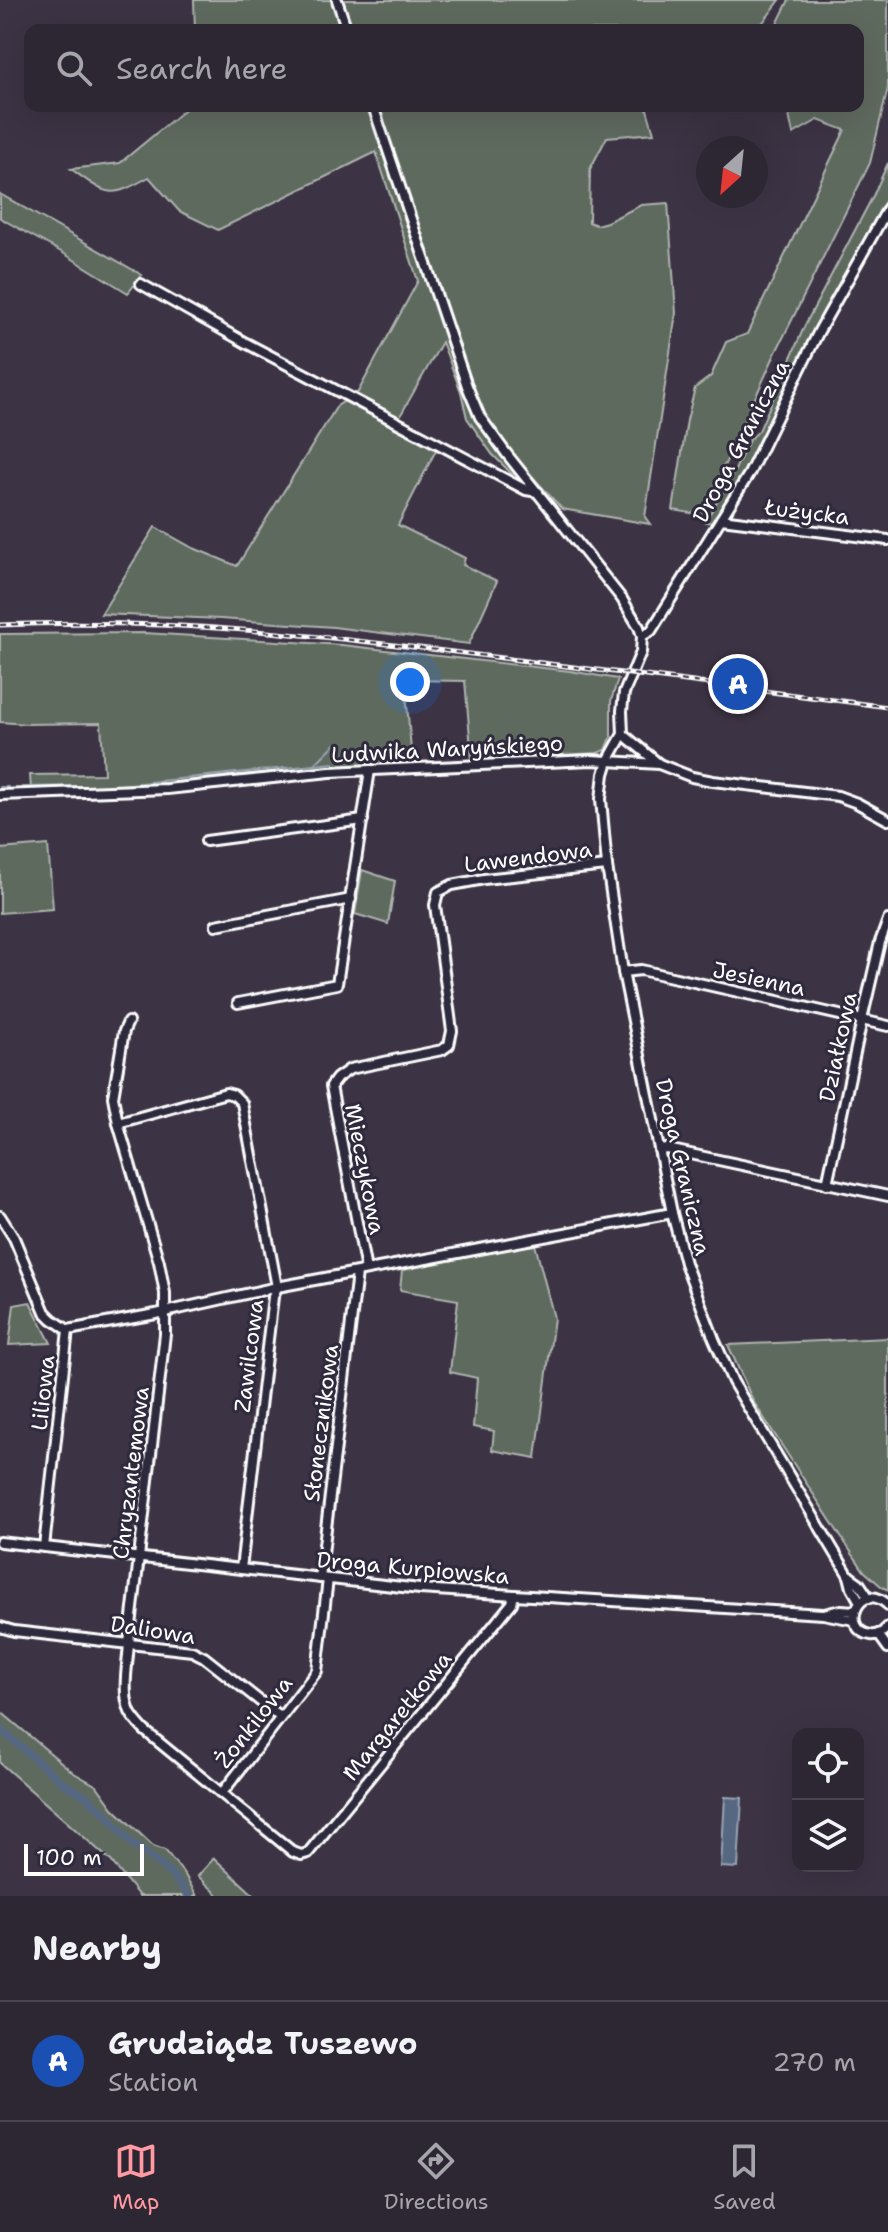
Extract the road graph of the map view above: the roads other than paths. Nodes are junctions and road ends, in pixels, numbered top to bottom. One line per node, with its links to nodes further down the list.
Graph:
1 (337, 0): 2 (street)
2 (345, 24)
3 (375, 112): 6 (street)
4 (888, 208): 7 (street, Droga Graniczna)
5 (141, 284): 6 (street)
6 (539, 492): 9 (street)
7 (721, 519): 8 (street, Łużycka); 9 (street, Droga Graniczna)
8 (888, 540)
9 (642, 636): 10 (street, Droga Graniczna)
10 (623, 734): 11 (street, Droga Graniczna); 12 (street)
11 (608, 761): 12 (street, Ludwika Waryńskiego); 13 (street, Ludwika Waryńskiego); 18 (street, Droga Graniczna)
12 (659, 764): 16 (street, Ludwika Waryńskiego)
13 (370, 770): 14 (street, Ludwika Waryńskiego); 15 (street)
14 (0, 795)
15 (363, 820): 17 (street); 19 (street)
16 (888, 820)
17 (206, 841)
18 (607, 866): 22 (street, Lawendowa); 23 (street, Droga Graniczna)
19 (351, 899): 21 (street); 24 (street)
20 (888, 920): 25 (street, Działkowa)
21 (216, 925)
22 (444, 970): 34 (street, Mieczykowa)
23 (623, 972): 25 (street, Jesienna); 29 (street, Droga Graniczna)
24 (238, 1003)
25 (862, 1020): 27 (street, Jesienna); 30 (street, Działkowa)
26 (128, 1022): 28 (street, Chryzantemowa)
27 (888, 1026)
28 (118, 1123): 35 (street, Zawilcowa); 36 (street, Chryzantemowa)
29 (659, 1150): 30 (street); 32 (street, Droga Graniczna)
30 (827, 1184): 31 (street)
31 (888, 1196)
32 (672, 1213): 34 (street); 44 (street, Droga Graniczna)
33 (0, 1216): 37 (street, Liliowa)
34 (361, 1272): 35 (street); 42 (street, Słonecznikowa)
35 (277, 1287): 36 (street); 41 (street, Zawilcowa)
36 (166, 1311): 37 (street); 40 (street, Chryzantemowa)
37 (68, 1330): 39 (street, Liliowa)
38 (0, 1542): 39 (street, Droga Kurpiowska)
39 (44, 1547): 40 (street, Droga Kurpiowska)
40 (140, 1558): 41 (street, Droga Kurpiowska); 49 (street, Chryzantemowa)
41 (241, 1569): 42 (street, Droga Kurpiowska)
42 (324, 1579): 43 (street, Droga Kurpiowska); 51 (street, Żonkilowa)
43 (514, 1595): 46 (street, Droga Kurpiowska); 53 (street, Margaretkowa)
44 (864, 1600): 45 (street); 46 (street)
45 (888, 1605)
46 (854, 1616): 48 (street)
47 (0, 1627): 49 (street, Daliowa)
48 (885, 1630): 50 (street)
49 (129, 1643): 51 (street, Daliowa); 52 (street, Chryzantemowa)
50 (888, 1648)
51 (280, 1717): 52 (street, Żonkilowa)
52 (222, 1793): 53 (street, Chryzantemowa)
53 (301, 1855)

